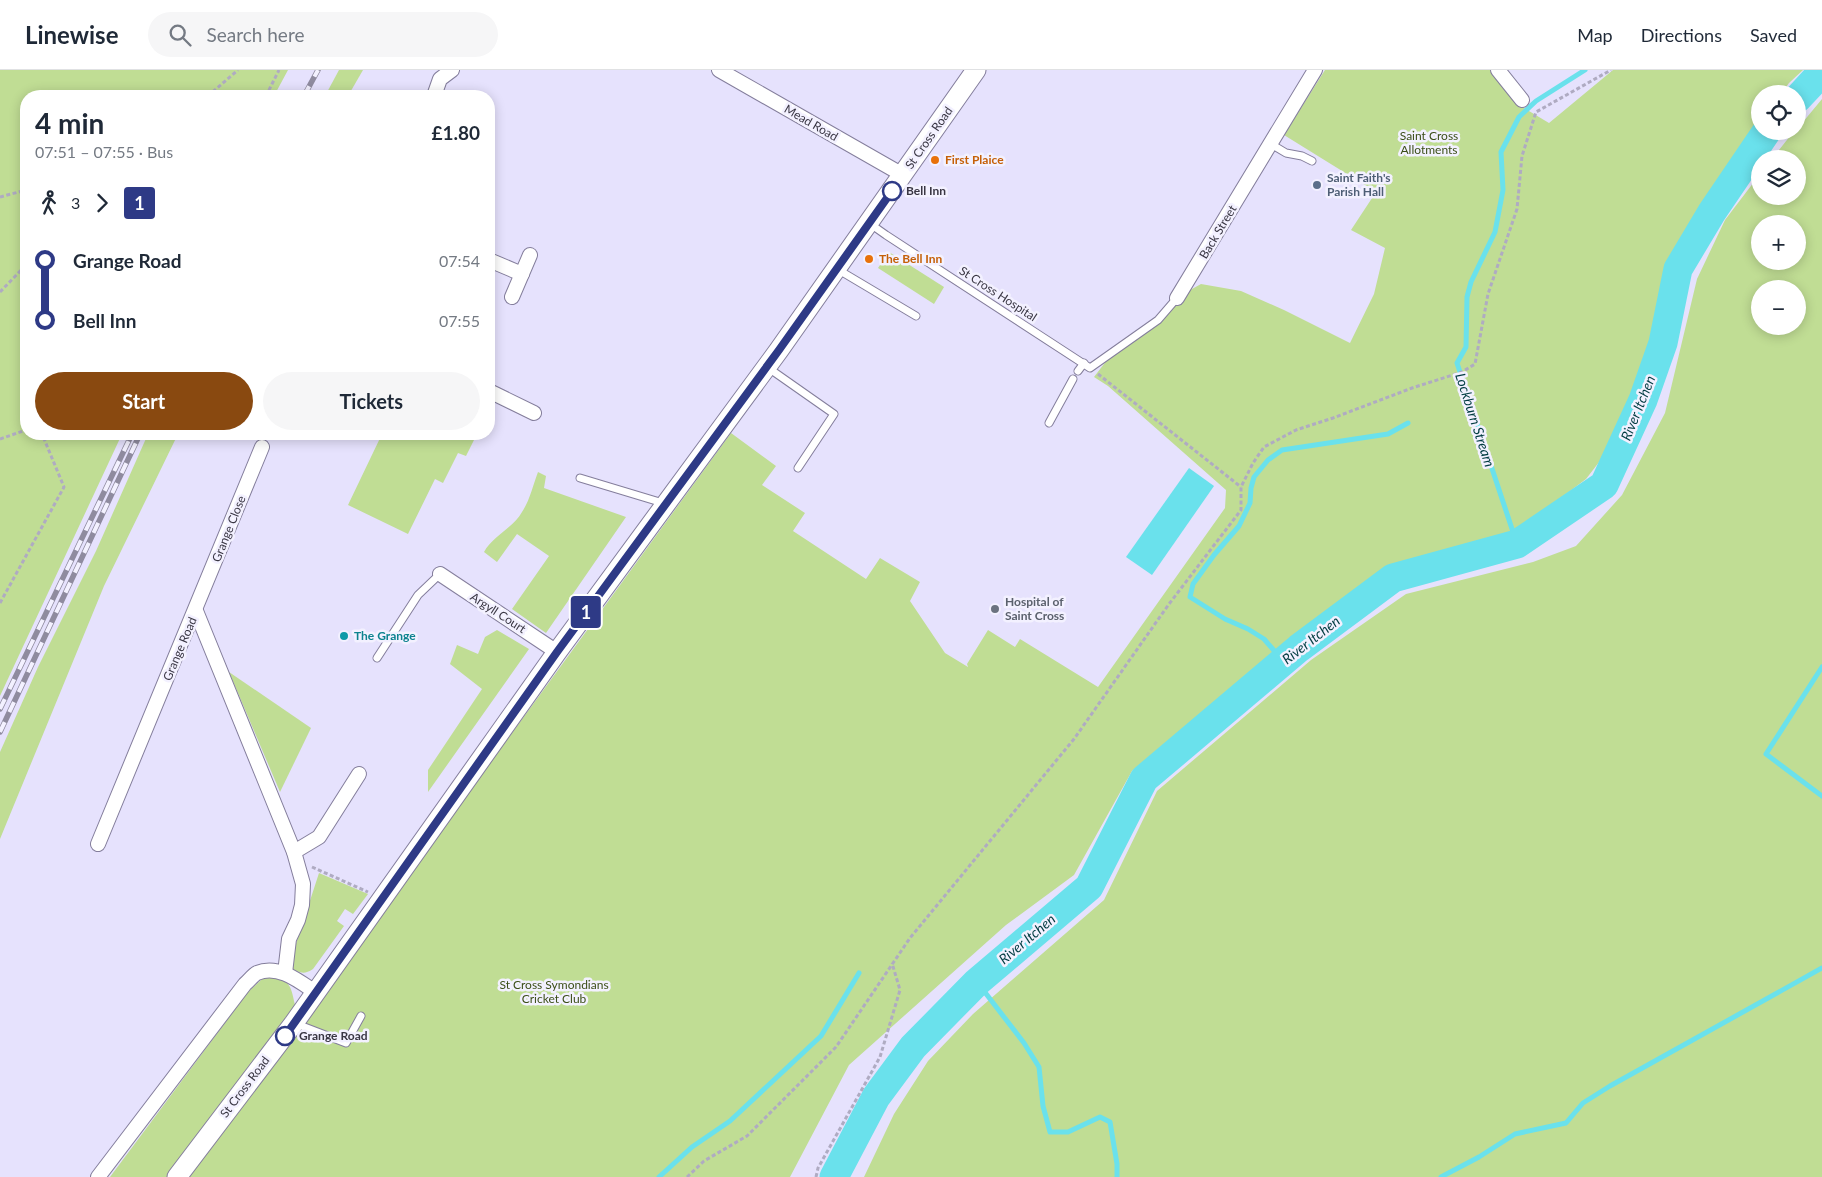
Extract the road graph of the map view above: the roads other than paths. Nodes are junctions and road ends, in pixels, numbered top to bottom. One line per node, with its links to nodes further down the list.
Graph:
1 (452, 70): 6 (street)
2 (719, 70): 10 (street, Mead Road)
3 (976, 70): 10 (main road, St Cross Road)
4 (1315, 70): 8 (street, Back Street)
5 (1498, 70): 7 (street)
6 (436, 90)
7 (1522, 100)
8 (1271, 144): 9 (lane); 17 (street, Back Street)
9 (1312, 161)
10 (903, 175): 11 (main road, St Cross Road)
11 (869, 223): 14 (main road, St Cross Road); 19 (lane, St Cross Hospital)
12 (530, 255): 15 (street)
13 (495, 263): 15 (street)
14 (836, 269): 18 (lane); 20 (main road, St Cross Road)
15 (522, 274): 16 (street)
16 (512, 297)
17 (1177, 298): 19 (lane, Back Street)
18 (916, 316)
19 (1087, 365): 21 (lane, Back Street)
20 (767, 366): 27 (lane); 29 (main road, St Cross Road)
21 (1078, 371)
22 (1073, 379): 25 (lane)
23 (495, 394): 24 (street)
24 (534, 413)
25 (1049, 423)
26 (262, 447): 31 (street, Grange Close)
27 (798, 468)
28 (580, 478): 29 (lane)
29 (665, 504): 32 (main road, St Cross Road)
30 (440, 574): 32 (street, Argyll Court); 33 (lane)
31 (196, 611): 35 (street, Grange Road); 36 (street, Grange Road)
32 (557, 652): 38 (main road, St Cross Road)
33 (377, 658)
34 (359, 774): 36 (street)
35 (98, 844)
36 (294, 852): 37 (street, Grange Road)
37 (285, 973): 38 (street); 41 (street)
38 (315, 992): 40 (main road, St Cross Road)
39 (361, 1016): 40 (lane)
40 (294, 1023): 42 (main road, St Cross Road)
41 (98, 1177)
42 (178, 1177)

